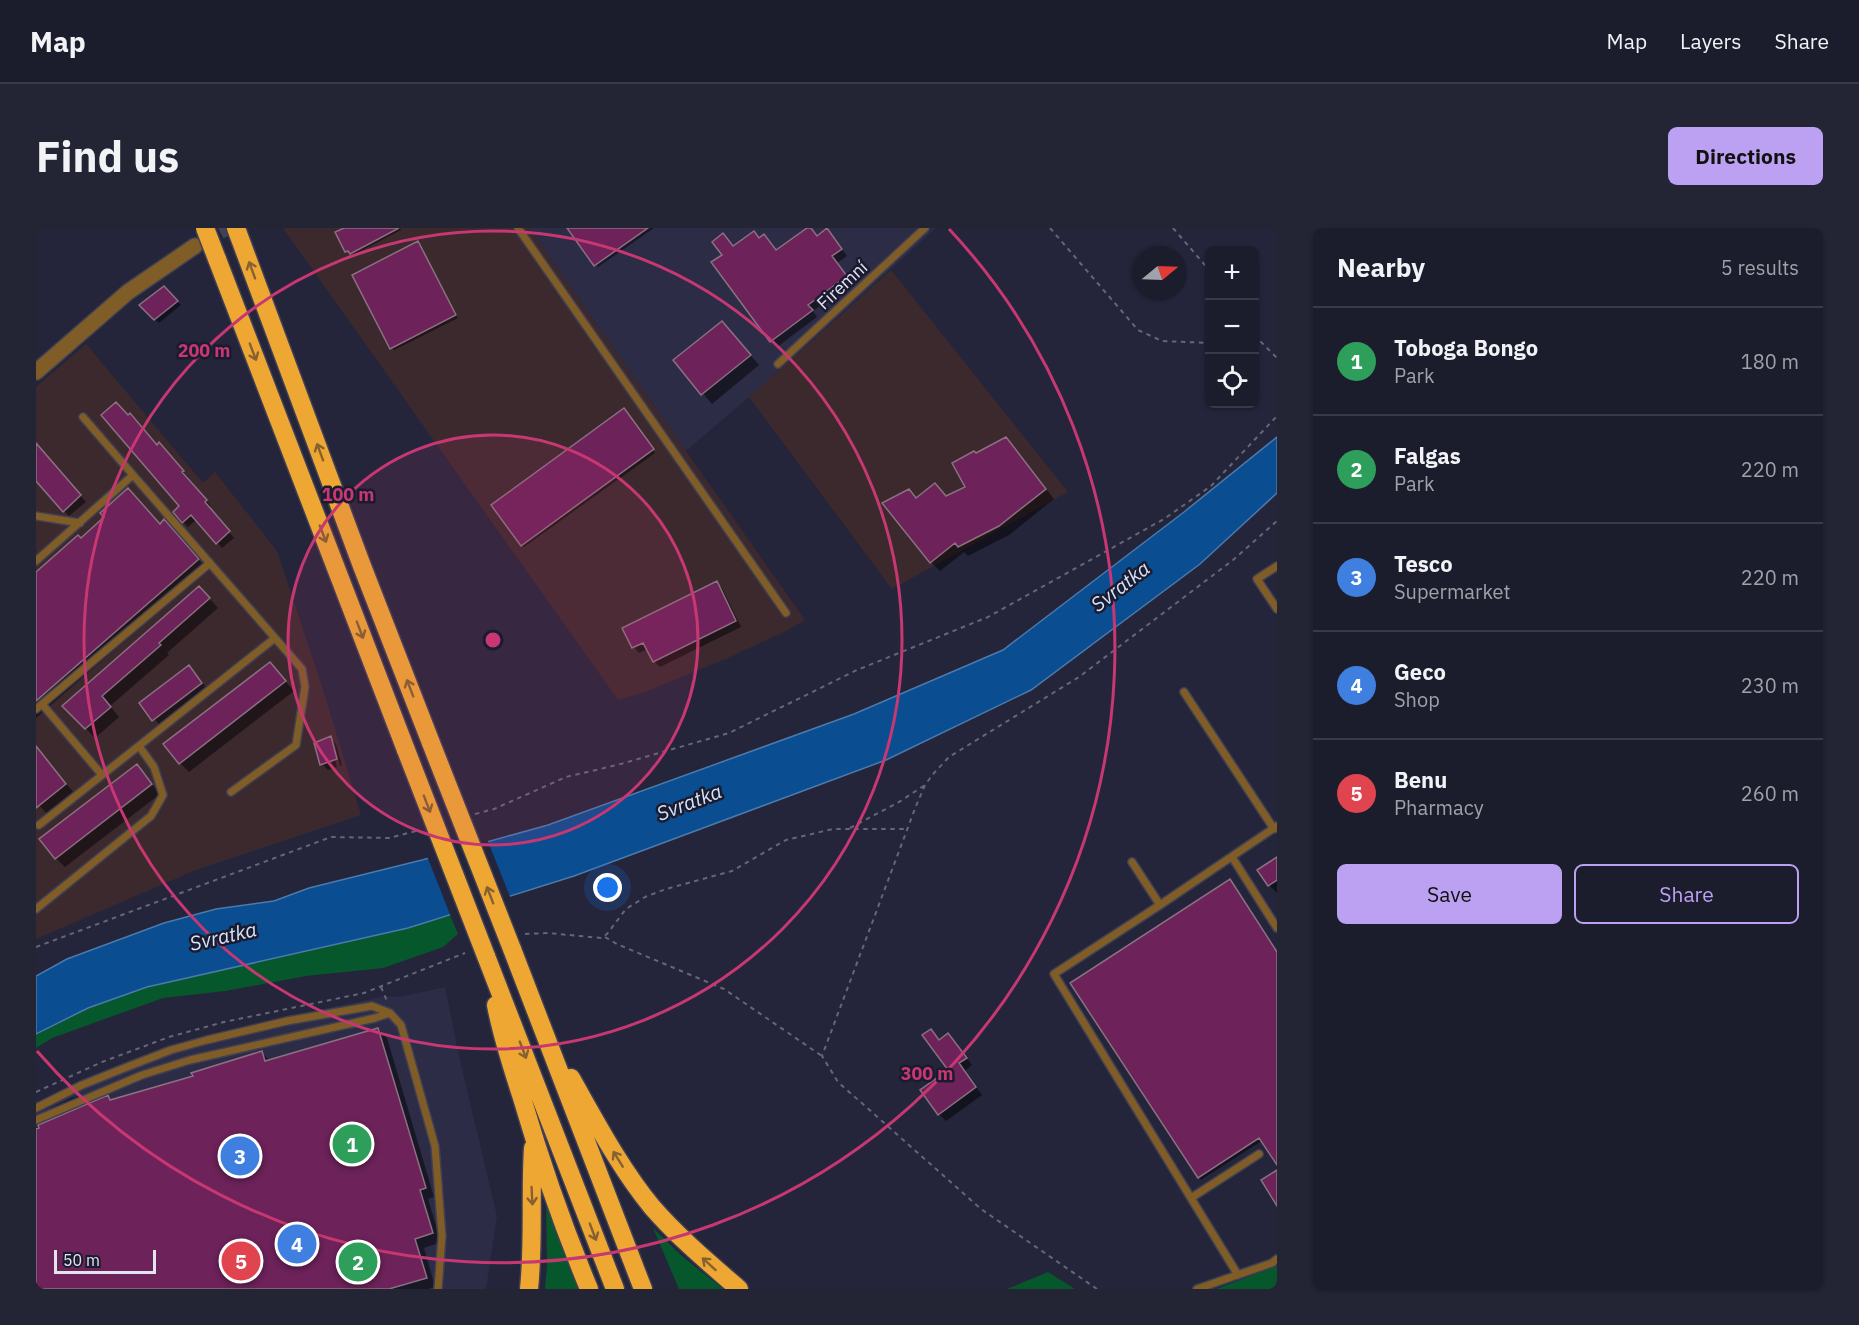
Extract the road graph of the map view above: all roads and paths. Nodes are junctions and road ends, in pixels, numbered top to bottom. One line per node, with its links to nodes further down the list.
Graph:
1 (205, 228): 46 (highway, one-way to 46, bridge)
2 (236, 228): 48 (highway, one-way to 2, bridge)
3 (518, 228): 24 (lane)
4 (925, 228): 12 (lane, Firemní)
5 (1050, 228): 10 (path)
6 (1173, 228): 8 (path)
7 (195, 246): 13 (street)
8 (1205, 266)
9 (1259, 340): 11 (path)
10 (1205, 343)
11 (1277, 358)
12 (778, 364)
13 (36, 372)
14 (1277, 416): 32 (path)
15 (83, 417): 16 (lane)
16 (133, 476): 19 (lane); 21 (lane)
17 (36, 516): 19 (lane)
18 (1277, 521): 30 (path)
19 (80, 523): 20 (lane)
20 (36, 561)
21 (210, 563): 25 (lane); 27 (lane)
22 (1277, 566): 23 (lane)
23 (1277, 609)
24 (786, 613)
25 (275, 638): 28 (lane); 31 (lane)
26 (1185, 692): 35 (lane)
27 (39, 707): 29 (lane)
28 (139, 746): 29 (lane); 41 (lane)
29 (102, 775): 33 (lane)
30 (925, 785): 34 (path); 36 (path)
31 (231, 792)
32 (473, 815)
33 (39, 825)
34 (850, 828): 36 (path); 44 (path)
35 (1275, 828): 38 (lane)
36 (908, 829): 49 (path)
37 (420, 830): 45 (path)
38 (1232, 857): 40 (lane); 42 (lane)
39 (1132, 862): 40 (lane)
40 (1160, 905): 54 (lane)
41 (36, 909)
42 (1277, 928)
43 (525, 934): 44 (path)
44 (605, 936): 49 (path)
45 (36, 947)
46 (486, 956): 52 (highway); 60 (highway, one-way to 60)
47 (390, 1013): 50 (lane); 51 (lane); 57 (lane)
48 (541, 1024): 61 (highway); 62 (highway, one-way to 48)
49 (822, 1056): 63 (path)
50 (36, 1108)
51 (36, 1120)
52 (534, 1137): 58 (highway, one-way to 58); 59 (highway)
53 (1259, 1154): 54 (lane)
54 (1191, 1198): 56 (lane)
55 (1277, 1259): 56 (lane)
56 (1238, 1275): 64 (lane)
57 (438, 1289)
58 (529, 1289)
59 (588, 1289)
60 (615, 1289)
61 (643, 1289)
62 (739, 1289)
63 (1097, 1289)
64 (1197, 1289)

